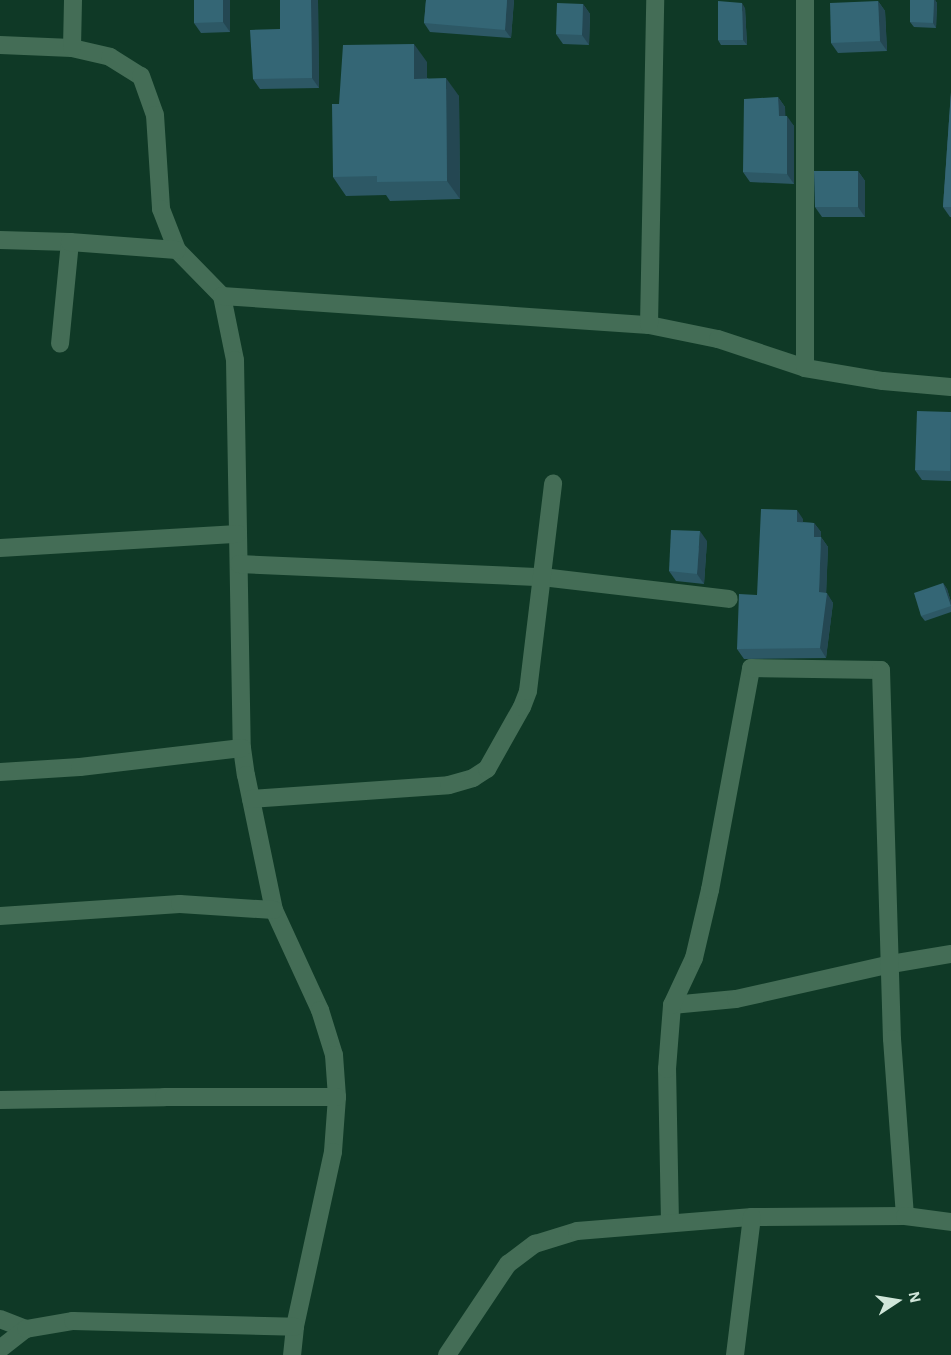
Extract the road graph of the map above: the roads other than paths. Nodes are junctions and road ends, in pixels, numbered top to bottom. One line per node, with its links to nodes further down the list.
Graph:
1 (73, 0): 5 (street)
2 (655, 0): 10 (street)
3 (805, 0): 12 (street)
4 (0, 45): 5 (street)
5 (72, 48): 8 (street)
6 (0, 240): 7 (street)
7 (70, 242): 8 (street); 11 (street)
8 (177, 250): 9 (street)
9 (222, 296): 10 (street); 15 (street)
10 (649, 325): 12 (street)
11 (60, 345)
12 (805, 368): 13 (street)
13 (951, 387)
14 (553, 484): 18 (street)
15 (238, 534): 16 (street); 17 (street)
16 (0, 548)
17 (239, 564): 18 (street); 20 (street)
18 (542, 578): 19 (street); 22 (street)
19 (729, 599)
20 (242, 748): 21 (street); 22 (street)
21 (0, 772)
22 (251, 799): 23 (street)
23 (274, 910): 24 (street); 28 (street)
24 (0, 916)
25 (951, 954): 26 (street)
26 (891, 964): 27 (street); 27 (street); 30 (street)
27 (672, 1005): 33 (street)
28 (337, 1098): 29 (street); 35 (street)
29 (0, 1100)
30 (905, 1216): 31 (street); 32 (street)
31 (752, 1217): 33 (street); 40 (street)
32 (951, 1222)
33 (670, 1223): 39 (street)
34 (0, 1319): 36 (street)
35 (295, 1327): 36 (street); 38 (street)
36 (26, 1329): 37 (street)
37 (0, 1349)
38 (292, 1355)
39 (447, 1355)
40 (735, 1355)

